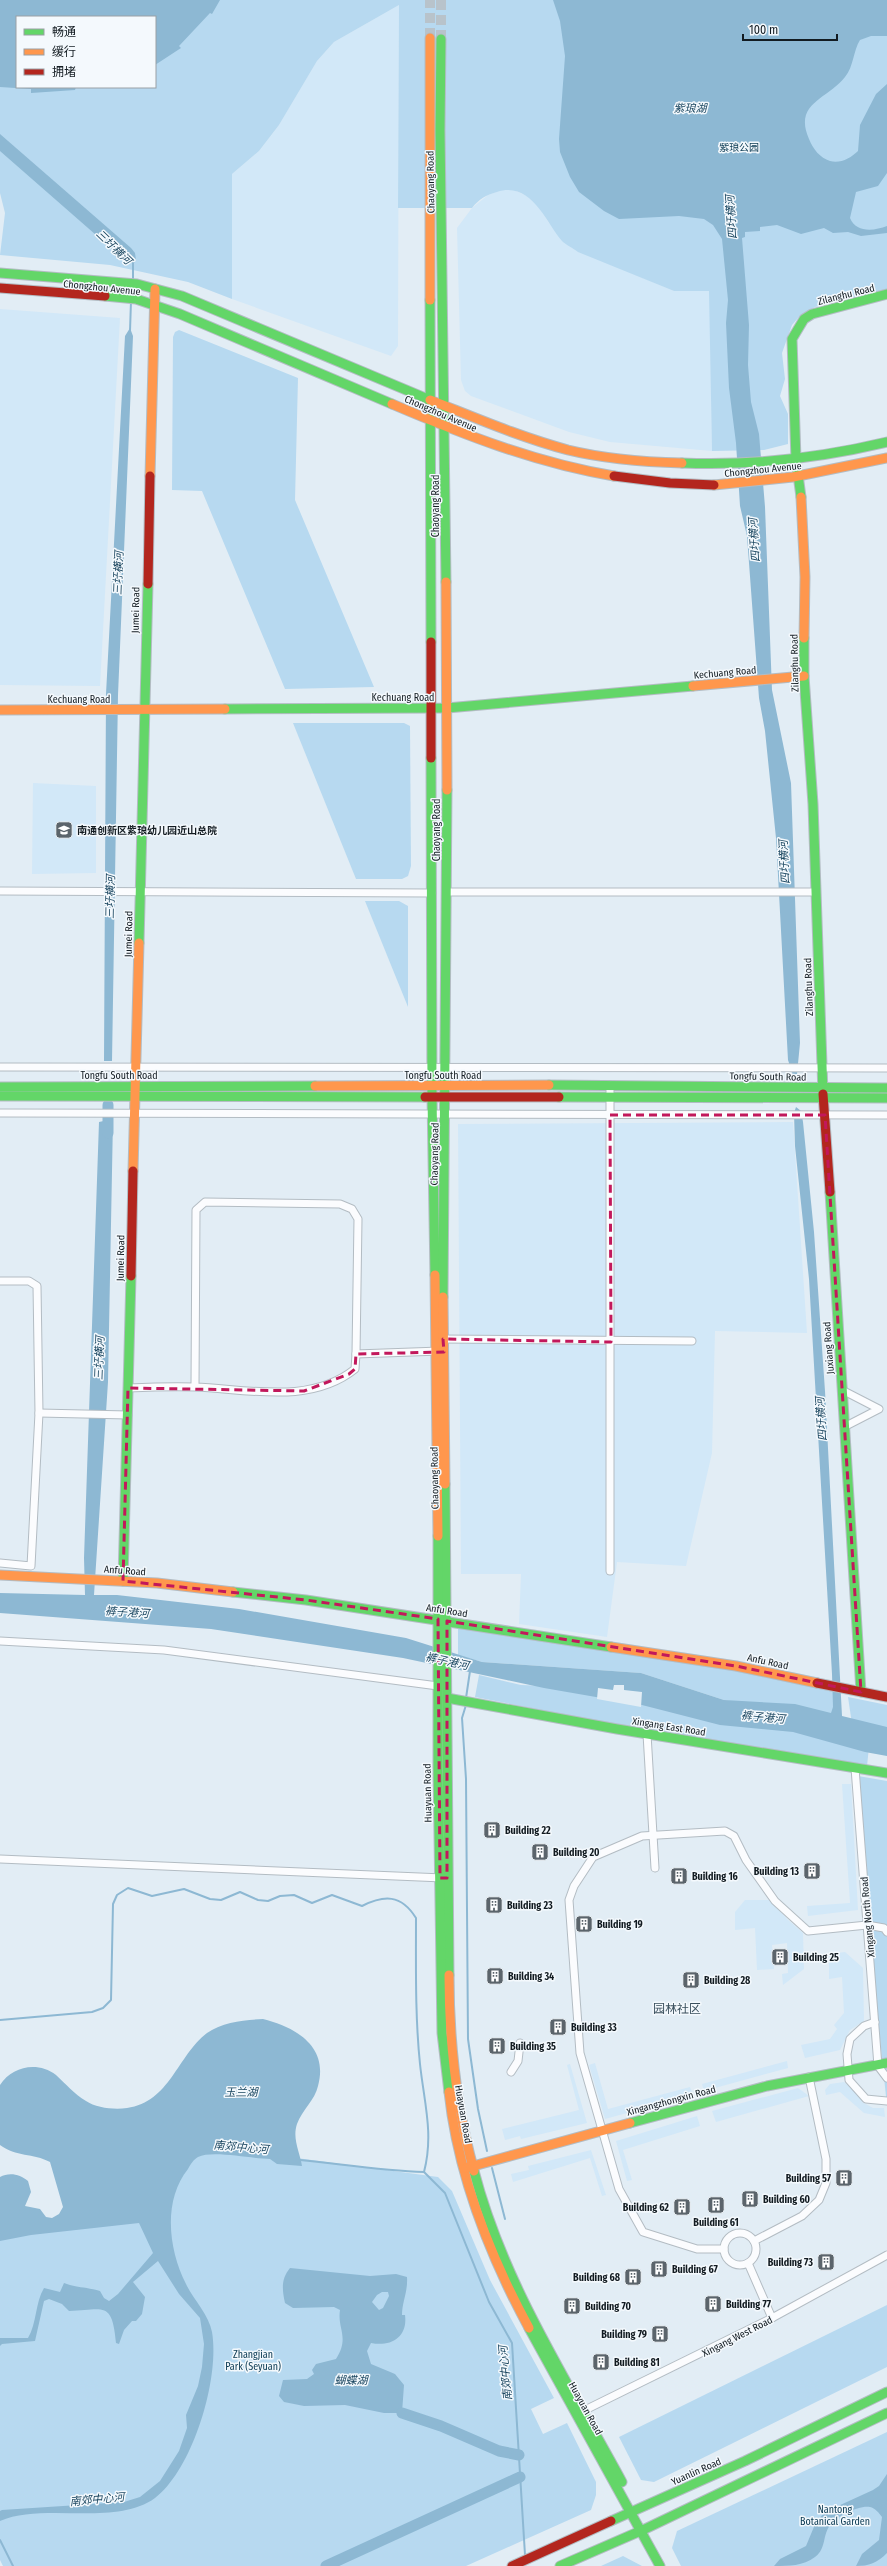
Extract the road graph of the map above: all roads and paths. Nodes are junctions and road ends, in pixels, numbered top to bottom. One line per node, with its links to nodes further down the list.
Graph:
1 (430, 38): 8 (main road, Chaoyang Road)
2 (441, 39): 9 (main road, Chaoyang Road)
3 (0, 273): 5 (main road, Chongzhou Avenue)
4 (0, 288): 7 (main road, Chongzhou Avenue)
5 (156, 289): 7 (main road, Jumei Road); 8 (main road, Chongzhou Avenue)
6 (887, 294): 14 (main road, Zilanghu Road)
7 (154, 305): 10 (main road, Chongzhou Avenue); 19 (main road, Jumei Road)
8 (431, 400): 9 (main road, Chongzhou Avenue); 10 (main road, Chaoyang Road)
9 (444, 406): 11 (main road, Chaoyang Road); 14 (main road, Chongzhou Avenue)
10 (430, 421): 11 (main road, Chongzhou Avenue); 17 (main road, Chaoyang Road)
11 (445, 427): 15 (main road, Chongzhou Avenue); 18 (main road, Chaoyang Road)
12 (887, 442): 14 (main road, Chongzhou Avenue)
13 (887, 458): 15 (main road, Chongzhou Avenue)
14 (796, 460): 15 (main road, Zilanghu Road)
15 (800, 477): 16 (main road, Zilanghu Road)
16 (804, 676): 18 (main road, Kechuang Road); 24 (main road, Zilanghu Road)
17 (431, 708): 18 (main road, Kechuang Road); 19 (main road, Kechuang Road); 25 (main road, Chaoyang Road)
18 (447, 708): 23 (main road, Chaoyang Road)
19 (144, 709): 20 (main road, Kechuang Road); 22 (main road, Jumei Road)
20 (0, 710)
21 (0, 891): 22 (street)
22 (140, 891): 25 (street); 28 (main road, Jumei Road)
23 (447, 892): 24 (street); 27 (main road, Chaoyang Road)
24 (816, 892): 30 (main road, Zilanghu Road)
25 (432, 893): 29 (main road, Chaoyang Road)
26 (0, 1067): 28 (street)
27 (446, 1067): 29 (street); 30 (street); 35 (main road, Chaoyang Road)
28 (136, 1068): 29 (street); 32 (main road, Jumei Road)
29 (432, 1068): 36 (main road, Chaoyang Road)
30 (822, 1068): 31 (street); 37 (main road, Zilanghu Road)
31 (887, 1068)
32 (135, 1085): 34 (main road, Tongfu South Road); 36 (main road, Tongfu South Road); 40 (main road, Jumei Road)
33 (610, 1085): 35 (main road, Tongfu South Road); 37 (main road, Tongfu South Road); 43 (street)
34 (0, 1086)
35 (446, 1086): 36 (main road, Tongfu South Road); 42 (main road, Chaoyang Road)
36 (433, 1087): 41 (main road, Chaoyang Road)
37 (823, 1087): 38 (main road, Tongfu South Road); 44 (main road, Zilanghu Road)
38 (887, 1088)
39 (0, 1096): 40 (main road)
40 (135, 1096): 41 (main road); 48 (main road, Jumei Road)
41 (432, 1097): 42 (main road); 47 (main road, Chaoyang Road)
42 (445, 1097): 43 (main road); 49 (main road, Chaoyang Road)
43 (610, 1097): 44 (main road); 50 (street)
44 (824, 1098): 45 (main road); 51 (main road, Juxiang Road)
45 (887, 1098)
46 (0, 1113): 48 (street)
47 (432, 1113): 48 (street); 49 (street); 54 (main road, Chaoyang Road)
48 (135, 1114): 60 (main road, Jumei Road)
49 (445, 1114): 50 (street); 54 (main road, Chaoyang Road)
50 (610, 1115): 51 (street); 55 (street)
51 (825, 1115): 52 (street); 61 (main road, Juxiang Road)
52 (887, 1115)
53 (0, 1281): 64 (street)
54 (439, 1339): 55 (street); 57 (main road, Chaoyang Road)
55 (611, 1342): 56 (street); 68 (street)
56 (692, 1342)
57 (439, 1351): 58 (street); 71 (main road, Chaoyang Road)
58 (356, 1354): 59 (street); 59 (street)
59 (195, 1387): 60 (street)
60 (128, 1388): 65 (main road, Jumei Road)
61 (842, 1390): 62 (street); 66 (main road, Juxiang Road)
62 (879, 1408): 63 (street); 66 (street)
63 (887, 1408)
64 (39, 1413): 65 (street); 67 (street)
65 (128, 1415): 70 (main road, Jumei Road)
66 (844, 1427): 75 (main road, Juxiang Road)
67 (0, 1564)
68 (610, 1570)
69 (0, 1575): 70 (main road, Anfu Road)
70 (123, 1581): 71 (main road, Anfu Road)
71 (442, 1620): 73 (main road, Huayuan Road); 75 (main road, Anfu Road)
72 (0, 1641): 74 (street)
73 (442, 1644): 74 (main road, Huayuan Road); 77 (main road, Huayuan Road)
74 (438, 1686): 84 (main road, Huayuan Road)
75 (861, 1692): 76 (main road, Anfu Road)
76 (887, 1696)
77 (447, 1698): 78 (main road, Xingang East Road); 84 (main road, Huayuan Road)
78 (647, 1734): 79 (main road, Xingang East Road); 81 (street)
79 (855, 1768): 80 (main road, Xingang East Road); 85 (street, Xingang North Road)
80 (887, 1773)
81 (653, 1836): 83 (street); 85 (street); 95 (street)
82 (0, 1859): 84 (street)
83 (655, 1868)
84 (443, 1878): 96 (main road, Huayuan Road)
85 (867, 1925): 86 (street); 87 (street, Xingang North Road)
86 (887, 1932)
87 (875, 2022): 89 (street, Xingang North Road); 90 (street)
88 (520, 2043): 91 (street)
89 (883, 2064): 90 (main road, Xingangzhongxin Road); 93 (street)
90 (847, 2069): 92 (main road, Xingangzhongxin Road); 94 (street)
91 (511, 2072)
92 (809, 2077): 95 (main road, Xingangzhongxin Road); 97 (street)
93 (887, 2078)
94 (887, 2101)
95 (601, 2130): 96 (main road, Xingangzhongxin Road); 98 (street)
96 (467, 2168): 103 (main road, Huayuan Road); 105 (main road, Huayuan Road)
97 (754, 2241): 98 (street); 100 (street)
98 (724, 2249): 100 (street)
99 (887, 2255): 101 (street, Xingang West Road)
100 (748, 2263): 101 (street)
101 (772, 2318): 103 (street, Xingang West Road)
102 (887, 2392): 105 (main road, Yuanlin Road)
103 (585, 2410): 105 (main road, Huayuan Road)
104 (887, 2413): 106 (main road)
105 (634, 2511): 106 (main road, Huayuan Road); 107 (main road, Yuanlin Road)
106 (643, 2529): 108 (main road); 109 (main road, Huayuan Road); 110 (main road, Huayuan Road)
107 (520, 2562)
108 (560, 2566)
109 (660, 2566)
110 (668, 2566)

